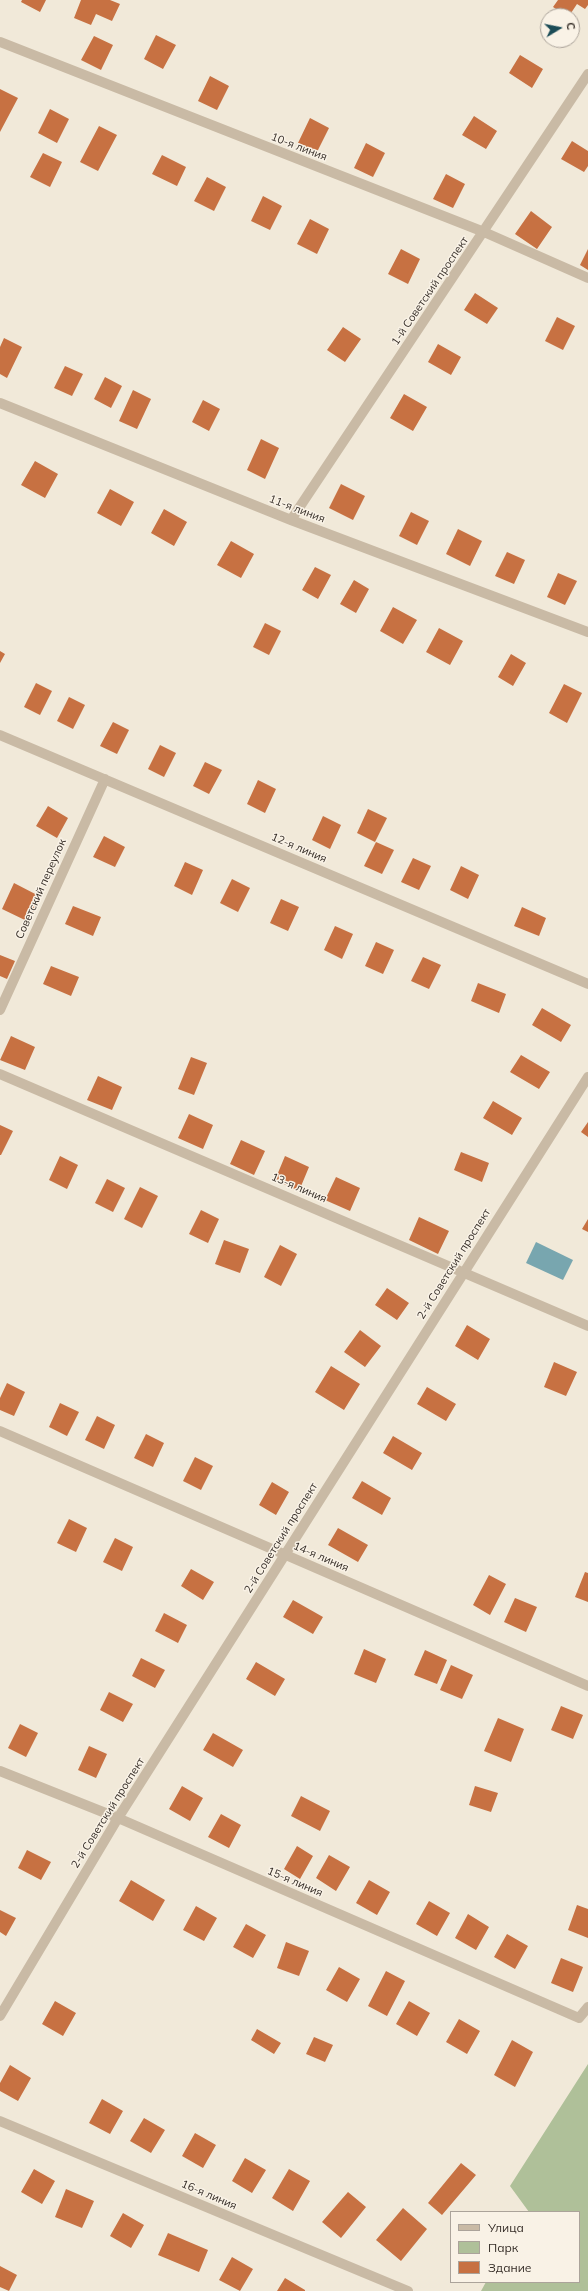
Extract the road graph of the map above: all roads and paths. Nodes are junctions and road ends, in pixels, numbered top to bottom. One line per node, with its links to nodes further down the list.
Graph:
1 (0, 42): 3 (street, 10-я линия)
2 (588, 74): 3 (street, 1-й Советский проспект)
3 (484, 232): 4 (street, 10-я линия); 6 (street, 1-й Советский проспект)
4 (588, 278)
5 (0, 403): 6 (street, 11-я линия)
6 (291, 520): 7 (street, 11-я линия)
7 (588, 632)
8 (0, 735): 9 (street, 12-я линия)
9 (105, 779): 10 (street, 12-я линия); 11 (street, Советский переулок)
10 (588, 984)
11 (0, 1010)
12 (0, 1074): 14 (street, 13-я линия)
13 (588, 1077): 14 (street, 2-й Советский проспект)
14 (464, 1272): 15 (street, 13-я линия); 17 (street, 2-й Советский проспект)
15 (588, 1326)
16 (0, 1431): 17 (street, 14-я линия)
17 (285, 1554): 18 (street, 14-я линия); 20 (street, 2-й Советский проспект)
18 (588, 1686)
19 (0, 1771): 20 (street, 15-я линия)
20 (118, 1818): 21 (street, 15-я линия); 22 (street, 2-й Советский проспект)
21 (588, 2007)
22 (0, 2016)
23 (0, 2121): 24 (street, 16-я линия)
24 (408, 2291)

